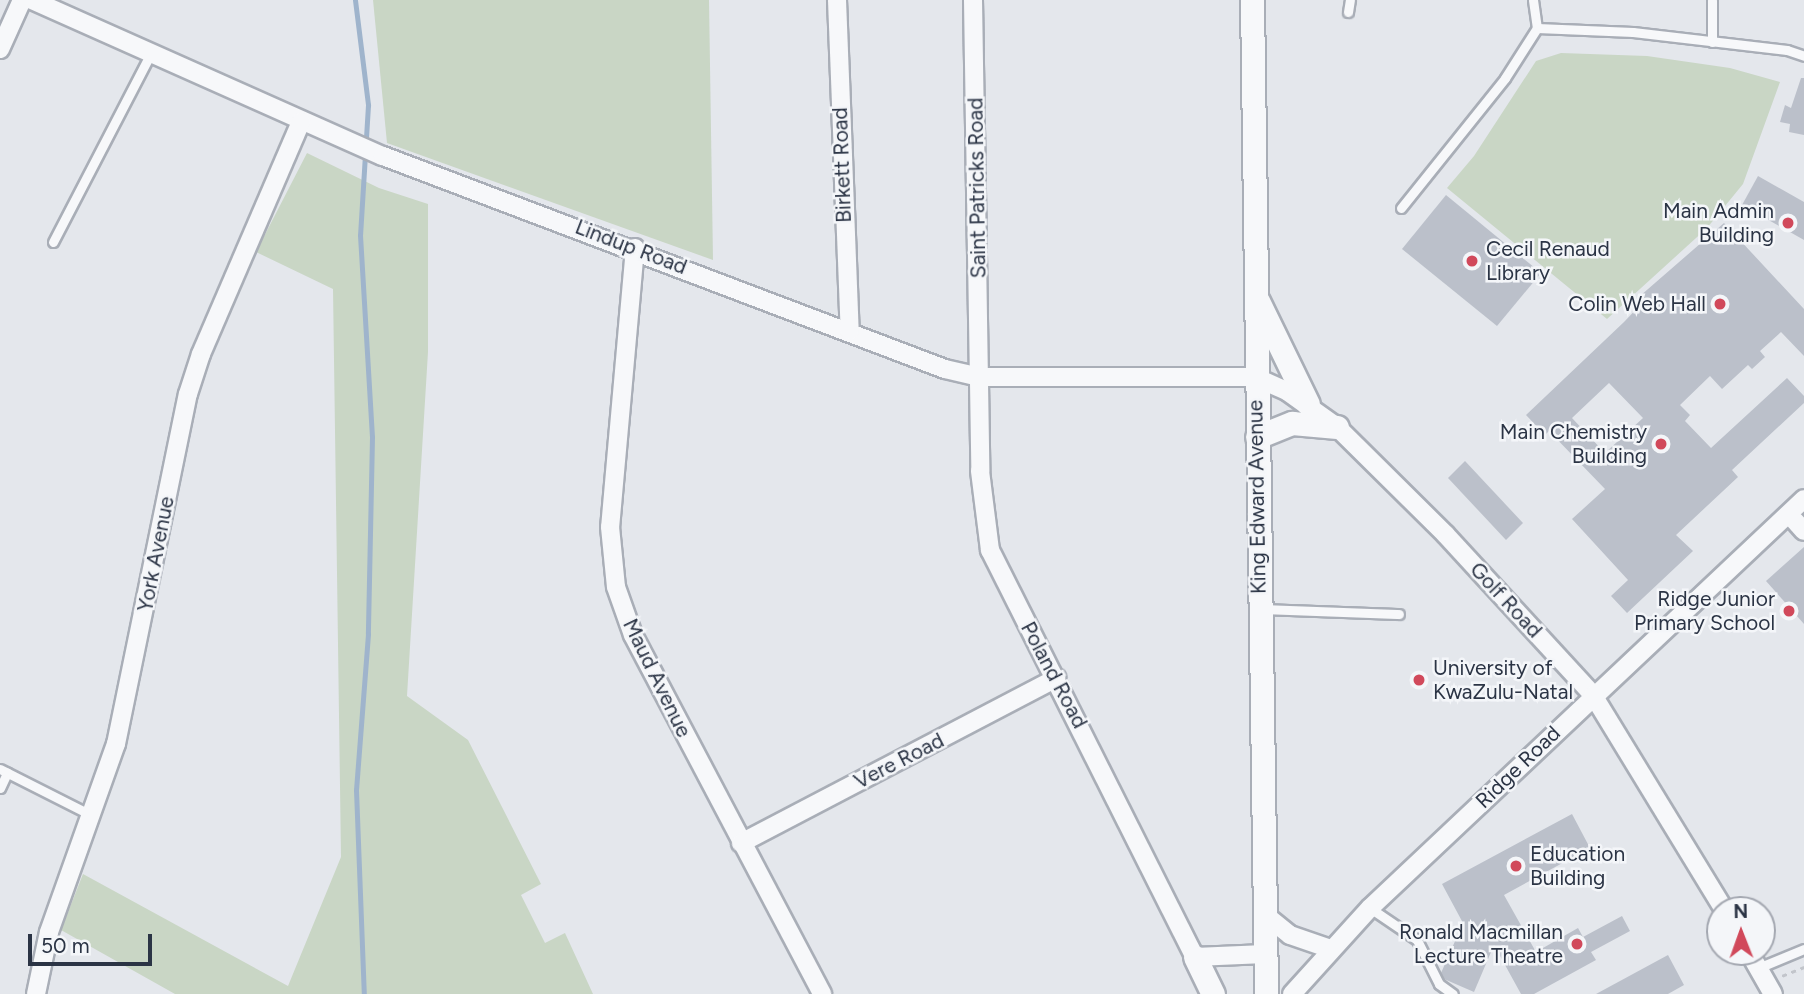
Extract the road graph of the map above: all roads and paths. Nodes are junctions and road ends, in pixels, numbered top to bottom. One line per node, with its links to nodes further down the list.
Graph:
1 (22, 0): 13 (street)
2 (32, 0): 9 (street, Lindup Road)
3 (837, 0): 21 (street, Birkett Road)
4 (973, 0): 22 (street, Saint Patricks Road)
5 (1252, 0): 20 (street, King Edward Avenue)
6 (1350, 0): 10 (lane)
7 (1533, 0): 11 (lane)
8 (1712, 0): 12 (lane)
9 (60, 5): 14 (street, Lindup Road)
10 (1348, 12)
11 (1537, 27): 12 (lane); 17 (lane)
12 (1712, 42): 15 (lane)
13 (0, 49)
14 (151, 52): 16 (street, Lindup Road); 18 (lane)
15 (1804, 57)
16 (301, 122): 19 (street, Lindup Road); 36 (street, York Avenue)
17 (1401, 208)
18 (54, 242)
19 (635, 248): 21 (street, Lindup Road); 37 (street, Maud Avenue)
20 (1255, 292): 23 (street, King Edward Avenue); 24 (street)
21 (850, 331): 22 (street, Lindup Road)
22 (979, 377): 23 (street, Lindup Road); 32 (street, Poland Road)
23 (1255, 377): 24 (street, Golf Road); 26 (street, King Edward Avenue)
24 (1308, 404): 25 (street, Golf Road)
25 (1337, 426): 26 (street); 33 (street, Golf Road)
26 (1257, 437): 30 (street, King Edward Avenue)
27 (1804, 499): 29 (street, Ridge Road)
28 (1801, 522): 29 (street, Ridge Road)
29 (1754, 550): 33 (street, Ridge Road)
30 (1259, 609): 31 (lane); 40 (street, King Edward Avenue)
31 (1399, 614)
32 (1057, 678): 37 (street, Vere Road); 44 (street, Poland Road)
33 (1593, 695): 38 (street, Golf Road); 39 (street, Ridge Road)
34 (4, 771): 35 (lane); 36 (lane)
35 (0, 788)
36 (93, 816): 47 (street, York Avenue)
37 (741, 843): 48 (street, Maud Avenue)
38 (1715, 896)
39 (1370, 908): 41 (street, Ridge Road); 52 (lane)
40 (1264, 914): 41 (street); 43 (street, King Edward Avenue)
41 (1331, 949): 51 (street, Ridge Road)
42 (1804, 949): 46 (lane)
43 (1265, 954): 44 (street); 50 (street, King Edward Avenue)
44 (1195, 957): 49 (street)
45 (1804, 967): 46 (path)
46 (1762, 974)
47 (36, 994)
48 (821, 994)
49 (1213, 994)
50 (1266, 994)
51 (1292, 994)
52 (1453, 994)

